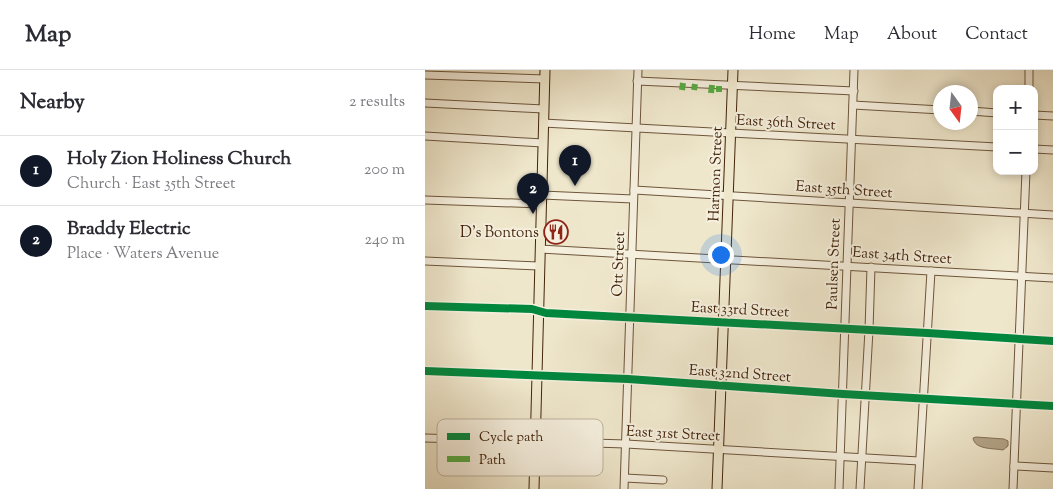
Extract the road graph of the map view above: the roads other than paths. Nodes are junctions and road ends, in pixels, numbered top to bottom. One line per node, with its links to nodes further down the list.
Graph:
1 (638, 70): 7 (street, Ott Street)
2 (733, 70): 9 (main road, Harmon Street)
3 (854, 70): 10 (street, Paulsen Street)
4 (1029, 70): 8 (street)
5 (425, 74): 6 (street)
6 (545, 75): 13 (main road)
7 (637, 81): 9 (street); 20 (street, Ott Street)
8 (1029, 85)
9 (732, 86): 10 (street); 21 (main road, Harmon Street)
10 (854, 91): 12 (street, Paulsen Street)
11 (425, 103): 13 (street)
12 (853, 105): 14 (street); 23 (street, Paulsen Street)
13 (544, 109): 19 (main road)
14 (933, 110)
15 (978, 111): 16 (street)
16 (993, 112)
17 (1038, 114): 18 (street)
18 (1053, 116)
19 (543, 123): 20 (street, East 36th Street); 24 (main road)
20 (636, 127): 21 (street, East 36th Street); 29 (street, Ott Street)
21 (731, 132): 23 (street, East 36th Street); 30 (main road, Harmon Street)
22 (425, 136): 24 (street)
23 (852, 139): 25 (street, East 36th Street); 34 (street, Paulsen Street)
24 (543, 143): 31 (main road)
25 (993, 147)
26 (1038, 149): 27 (street)
27 (1053, 150)
28 (1026, 175): 35 (street)
29 (634, 190): 30 (street, East 35th Street); 32 (street, Ott Street)
30 (728, 195): 34 (street, East 35th Street); 39 (main road, Harmon Street)
31 (541, 199): 32 (street); 33 (street); 37 (main road)
32 (633, 199): 38 (street, Ott Street)
33 (425, 200)
34 (850, 203): 35 (street, East 35th Street); 41 (street, Paulsen Street)
35 (1024, 213): 36 (street, East 35th Street); 45 (street)
36 (1053, 214)
37 (540, 249): 38 (street, East 34th Street); 42 (main road)
38 (632, 254): 39 (street, East 34th Street); 49 (street, Ott Street)
39 (726, 259): 41 (street, East 34th Street); 50 (main road, Harmon Street)
40 (425, 261): 42 (street)
41 (847, 265): 43 (street, East 34th Street); 51 (street, Paulsen Street)
42 (539, 266): 48 (main road)
43 (871, 267): 44 (street, East 34th Street); 52 (street)
44 (931, 271): 45 (street, East 34th Street); 53 (street)
45 (1022, 276): 46 (street, East 34th Street); 54 (street)
46 (1053, 278)
47 (425, 306): 48 (street, East 33rd Street)
48 (538, 311): 49 (street, East 33rd Street); 57 (main road)
49 (630, 316): 50 (street, East 33rd Street); 58 (street, Ott Street)
50 (723, 322): 51 (street, East 33rd Street); 59 (main road, Harmon Street)
51 (844, 329): 52 (street, East 33rd Street); 60 (street, Paulsen Street)
52 (869, 330): 53 (street, East 33rd Street); 61 (street)
53 (927, 332): 54 (street, East 33rd Street); 62 (street)
54 (1020, 339): 55 (street, East 33rd Street); 63 (street)
55 (1053, 341)
56 (425, 371): 57 (street, East 32nd Street)
57 (536, 376): 58 (street, East 32nd Street); 65 (main road)
58 (628, 380): 59 (street, East 32nd Street); 67 (street, Ott Street)
59 (721, 385): 60 (street, East 32nd Street); 68 (main road, Harmon Street)
60 (843, 394): 61 (street, East 32nd Street); 69 (street, Paulsen Street)
61 (864, 395): 62 (street, East 32nd Street); 70 (street)
62 (923, 398): 63 (street, East 32nd Street); 71 (street)
63 (1016, 404): 64 (street, East 32nd Street); 72 (street)
64 (1053, 406)
65 (535, 419)
66 (603, 443): 67 (street, East 31st Street)
67 (626, 444): 68 (street, East 31st Street); 75 (street, Ott Street)
68 (719, 449): 69 (street, East 31st Street); 79 (main road, Harmon Street)
69 (841, 456): 70 (street, East 31st Street); 80 (street, Paulsen Street)
70 (861, 457): 71 (street, East 31st Street); 81 (street)
71 (919, 461): 82 (street)
72 (1014, 466): 73 (street); 83 (street)
73 (1053, 468)
74 (534, 476): 77 (main road)
75 (625, 478): 76 (street); 78 (street, Ott Street)
76 (663, 480)
77 (534, 489)
78 (624, 489)
79 (717, 489)
80 (839, 489)
81 (860, 489)
82 (918, 489)
83 (1013, 489)

